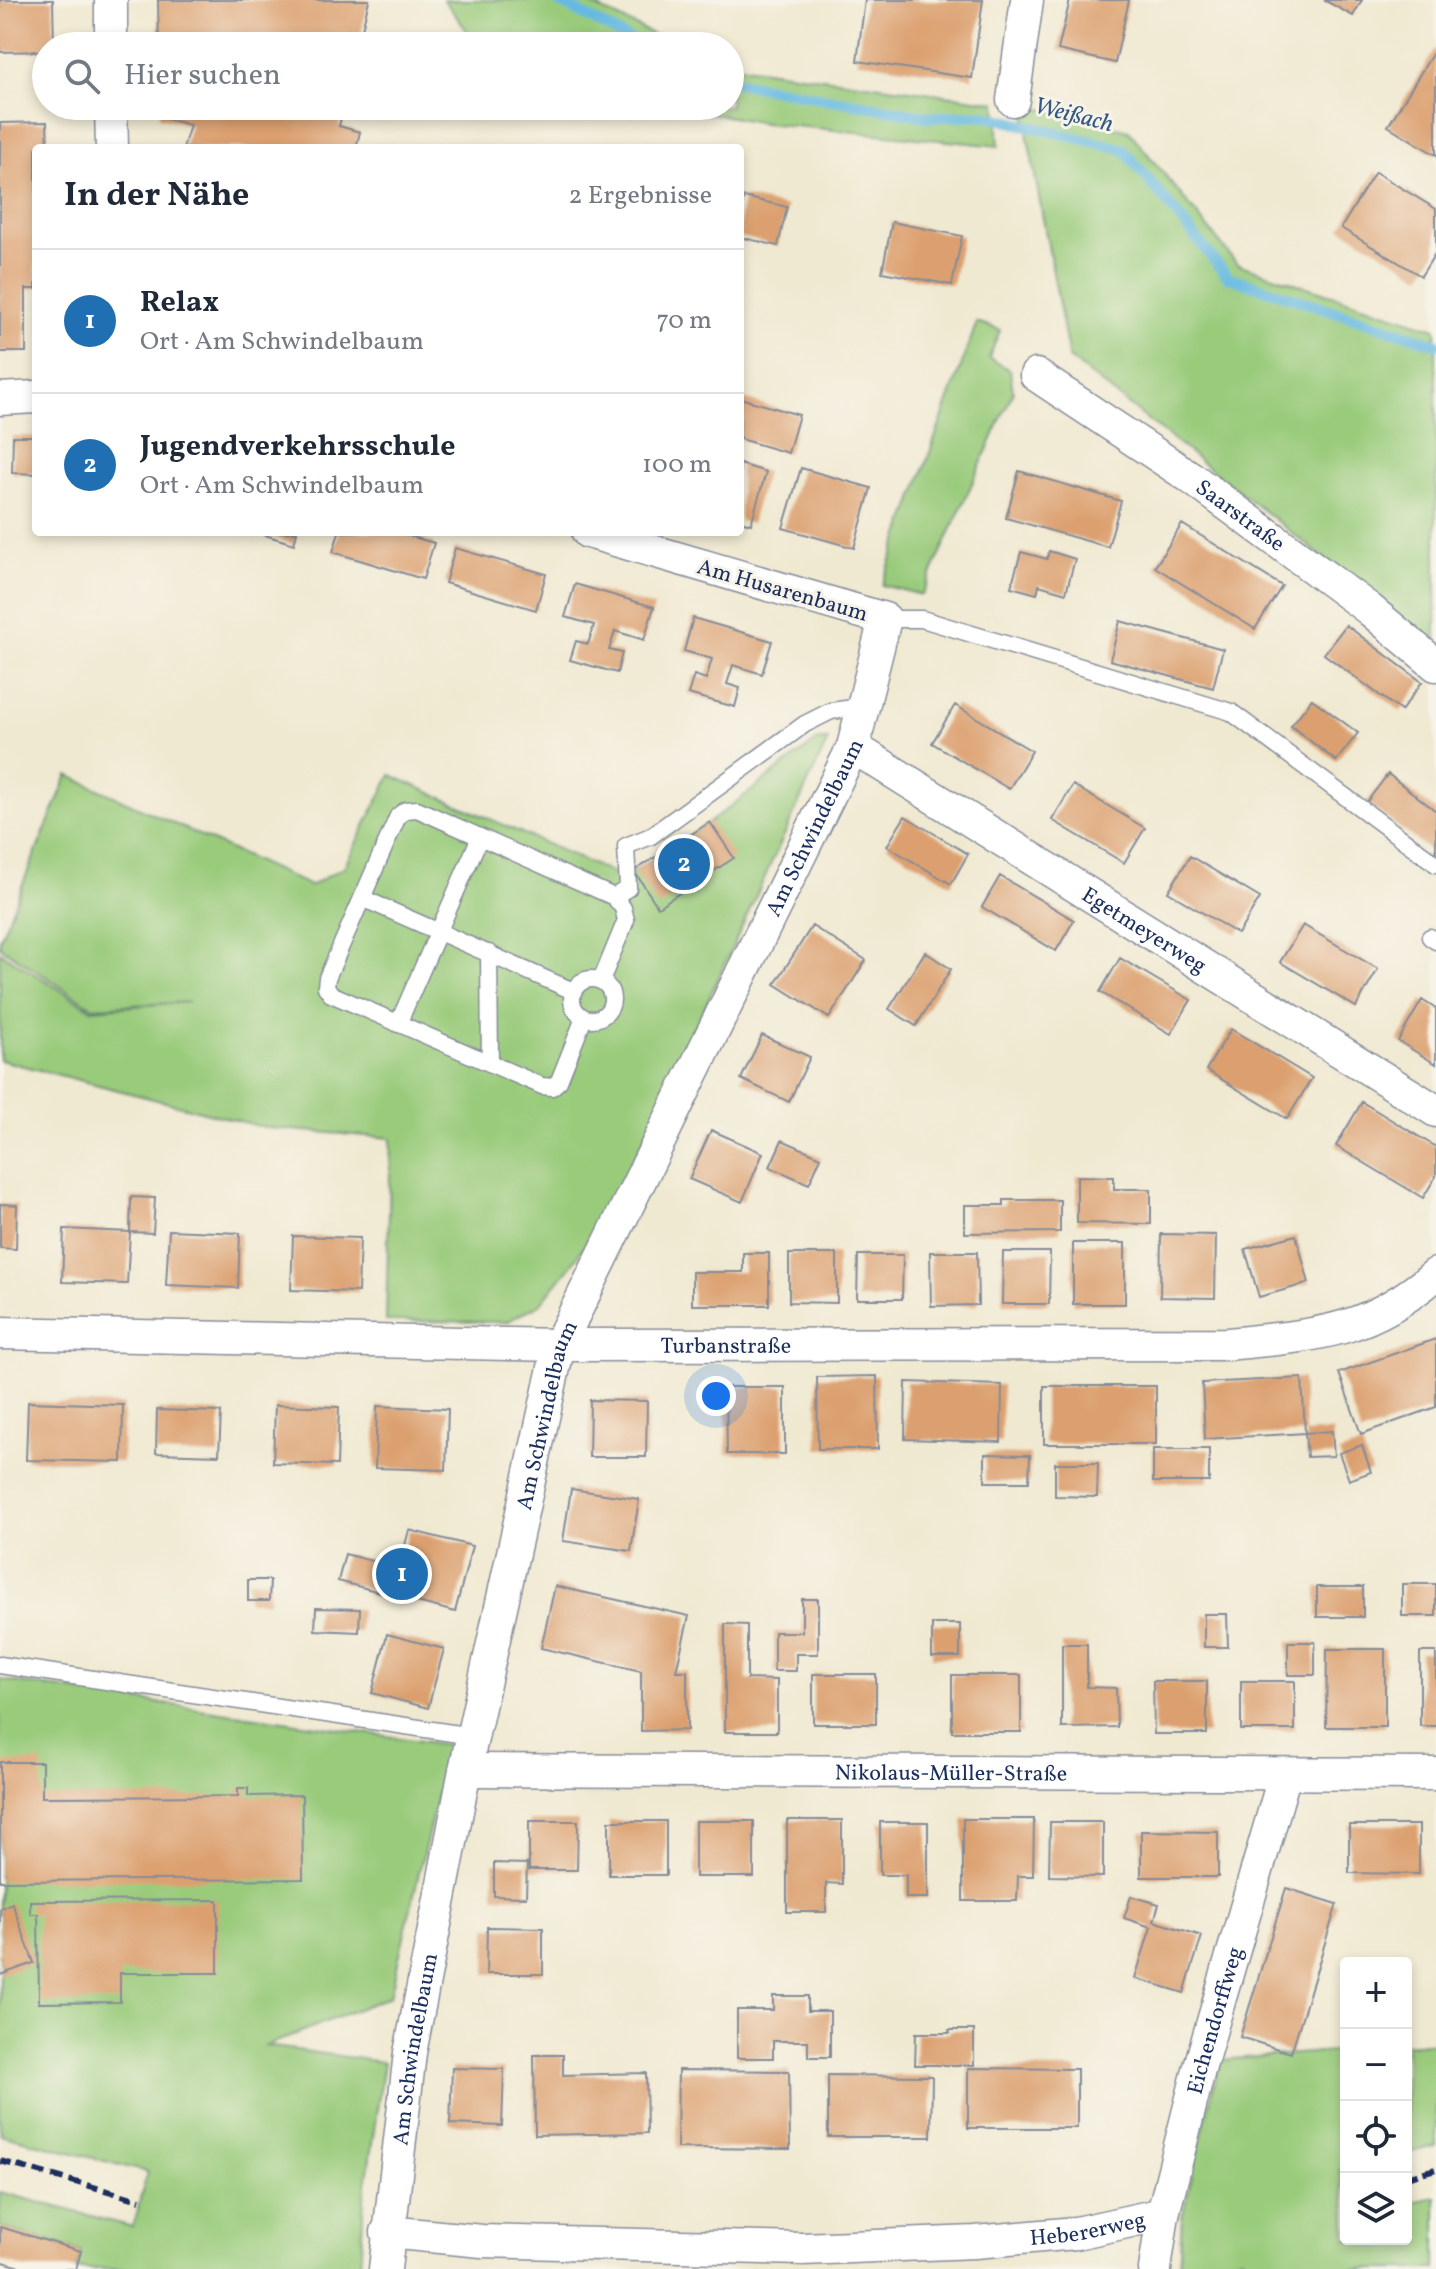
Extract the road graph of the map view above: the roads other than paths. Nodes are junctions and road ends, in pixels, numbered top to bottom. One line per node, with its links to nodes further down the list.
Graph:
1 (111, 0): 3 (street)
2 (1027, 0): 4 (street)
3 (111, 32)
4 (1013, 100)
5 (111, 120): 6 (street)
6 (112, 144)
7 (1036, 375): 12 (street, Saarstraße)
8 (32, 397): 9 (street)
9 (0, 399)
10 (602, 536): 11 (street, Am Husarenbaum)
11 (885, 619): 13 (street, Am Schwindelbaum); 16 (lane)
12 (1436, 665)
13 (861, 707): 14 (street, Am Schwindelbaum); 17 (lane)
14 (853, 747): 26 (street, Egetmeyerweg); 29 (street, Am Schwindelbaum)
15 (480, 837): 17 (lane); 18 (lane); 19 (lane)
16 (1436, 864)
17 (614, 897): 21 (lane)
18 (362, 898): 19 (lane); 24 (lane)
19 (439, 932): 20 (lane); 24 (lane)
20 (489, 953): 22 (lane); 25 (lane)
21 (601, 981): 22 (lane); 23 (lane)
22 (573, 991): 23 (lane)
23 (584, 1018): 25 (lane)
24 (398, 1024): 25 (lane)
25 (490, 1063)
26 (1436, 1111)
27 (1436, 1274): 29 (street, Turbanstraße)
28 (0, 1333): 29 (street, Turbanstraße)
29 (559, 1345): 31 (street, Am Schwindelbaum)
30 (0, 1665): 31 (lane)
31 (472, 1736): 32 (street, Am Schwindelbaum)
32 (465, 1770): 33 (street, Nikolaus-Müller-Straße); 36 (street, Am Schwindelbaum)
33 (1285, 1774): 34 (street, Nikolaus-Müller-Straße); 35 (street, Eichendorffweg)
34 (1436, 1774)
35 (1163, 2214): 36 (street, Hebererweg); 38 (street, Eichendorffweg)
36 (387, 2232): 37 (street, Am Schwindelbaum)
37 (385, 2269)
38 (1155, 2269)

